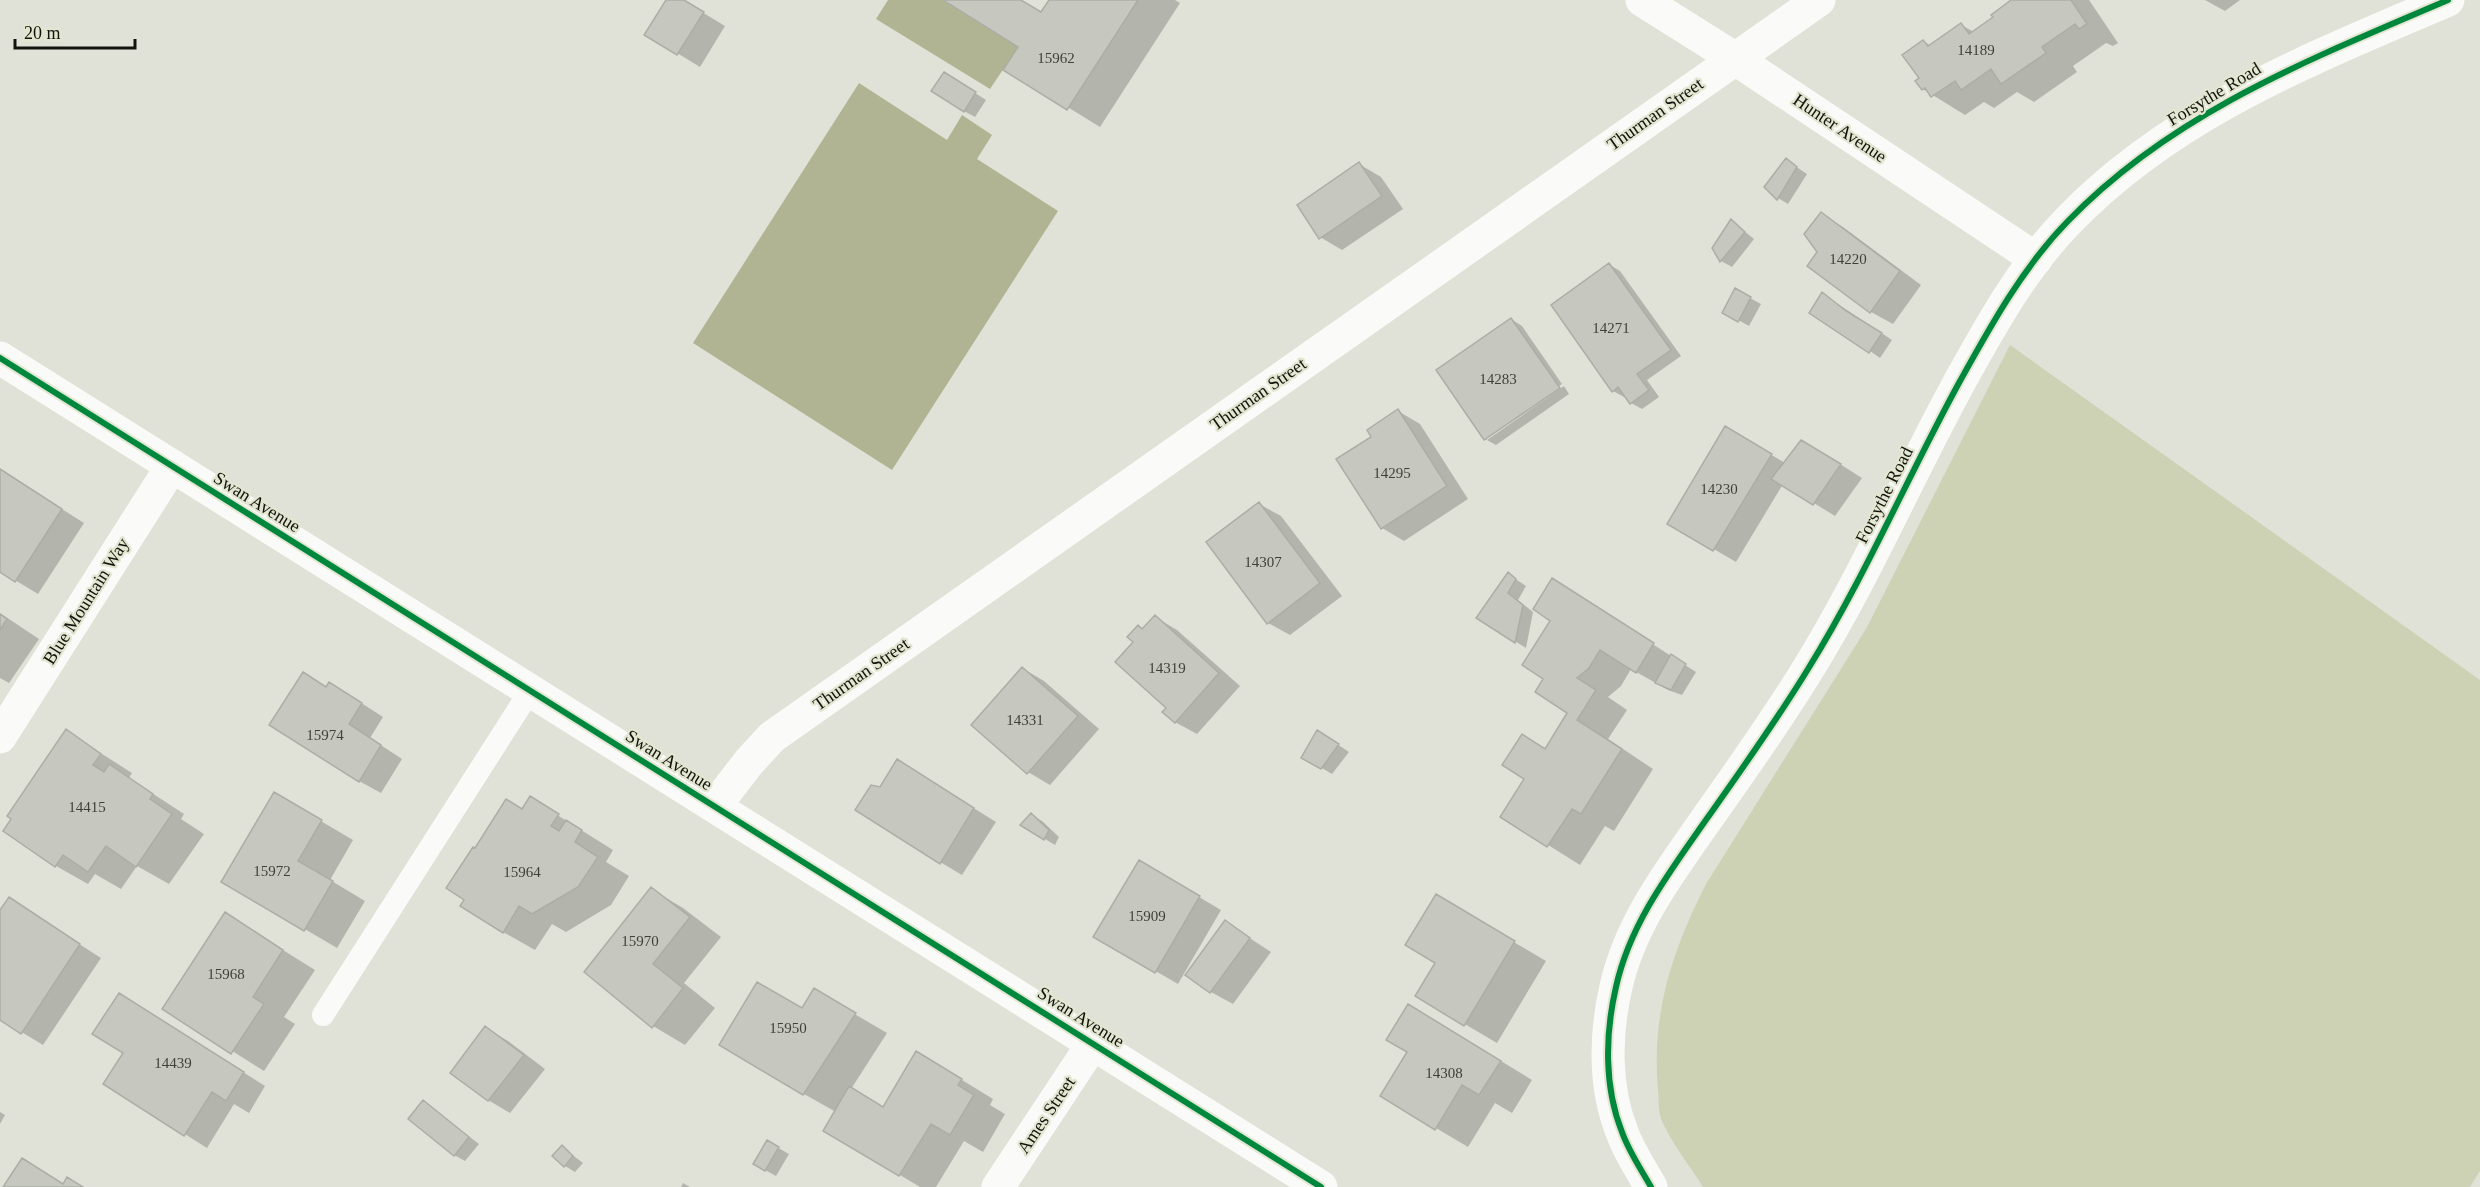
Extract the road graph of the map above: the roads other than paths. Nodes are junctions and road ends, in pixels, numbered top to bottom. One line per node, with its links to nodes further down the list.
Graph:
1 (1642, 0): 4 (street, Hunter Avenue)
2 (1819, 0): 4 (street, Thurman Street)
3 (2429, 4): 5 (street, Forsythe Road)
4 (1734, 58): 5 (street, Hunter Avenue); 10 (street, Thurman Street)
5 (2036, 259): 15 (street, Forsythe Road)
6 (0, 358): 7 (street, Swan Avenue)
7 (172, 466): 8 (street, Swan Avenue); 9 (street, Blue Mountain Way)
8 (530, 691): 10 (street, Swan Avenue); 11 (lane)
9 (0, 737)
10 (715, 806): 12 (street, Swan Avenue)
11 (323, 1015)
12 (1094, 1042): 13 (street, Ames Street); 14 (street, Swan Avenue)
13 (998, 1187)
14 (1322, 1187)
15 (1651, 1187)

